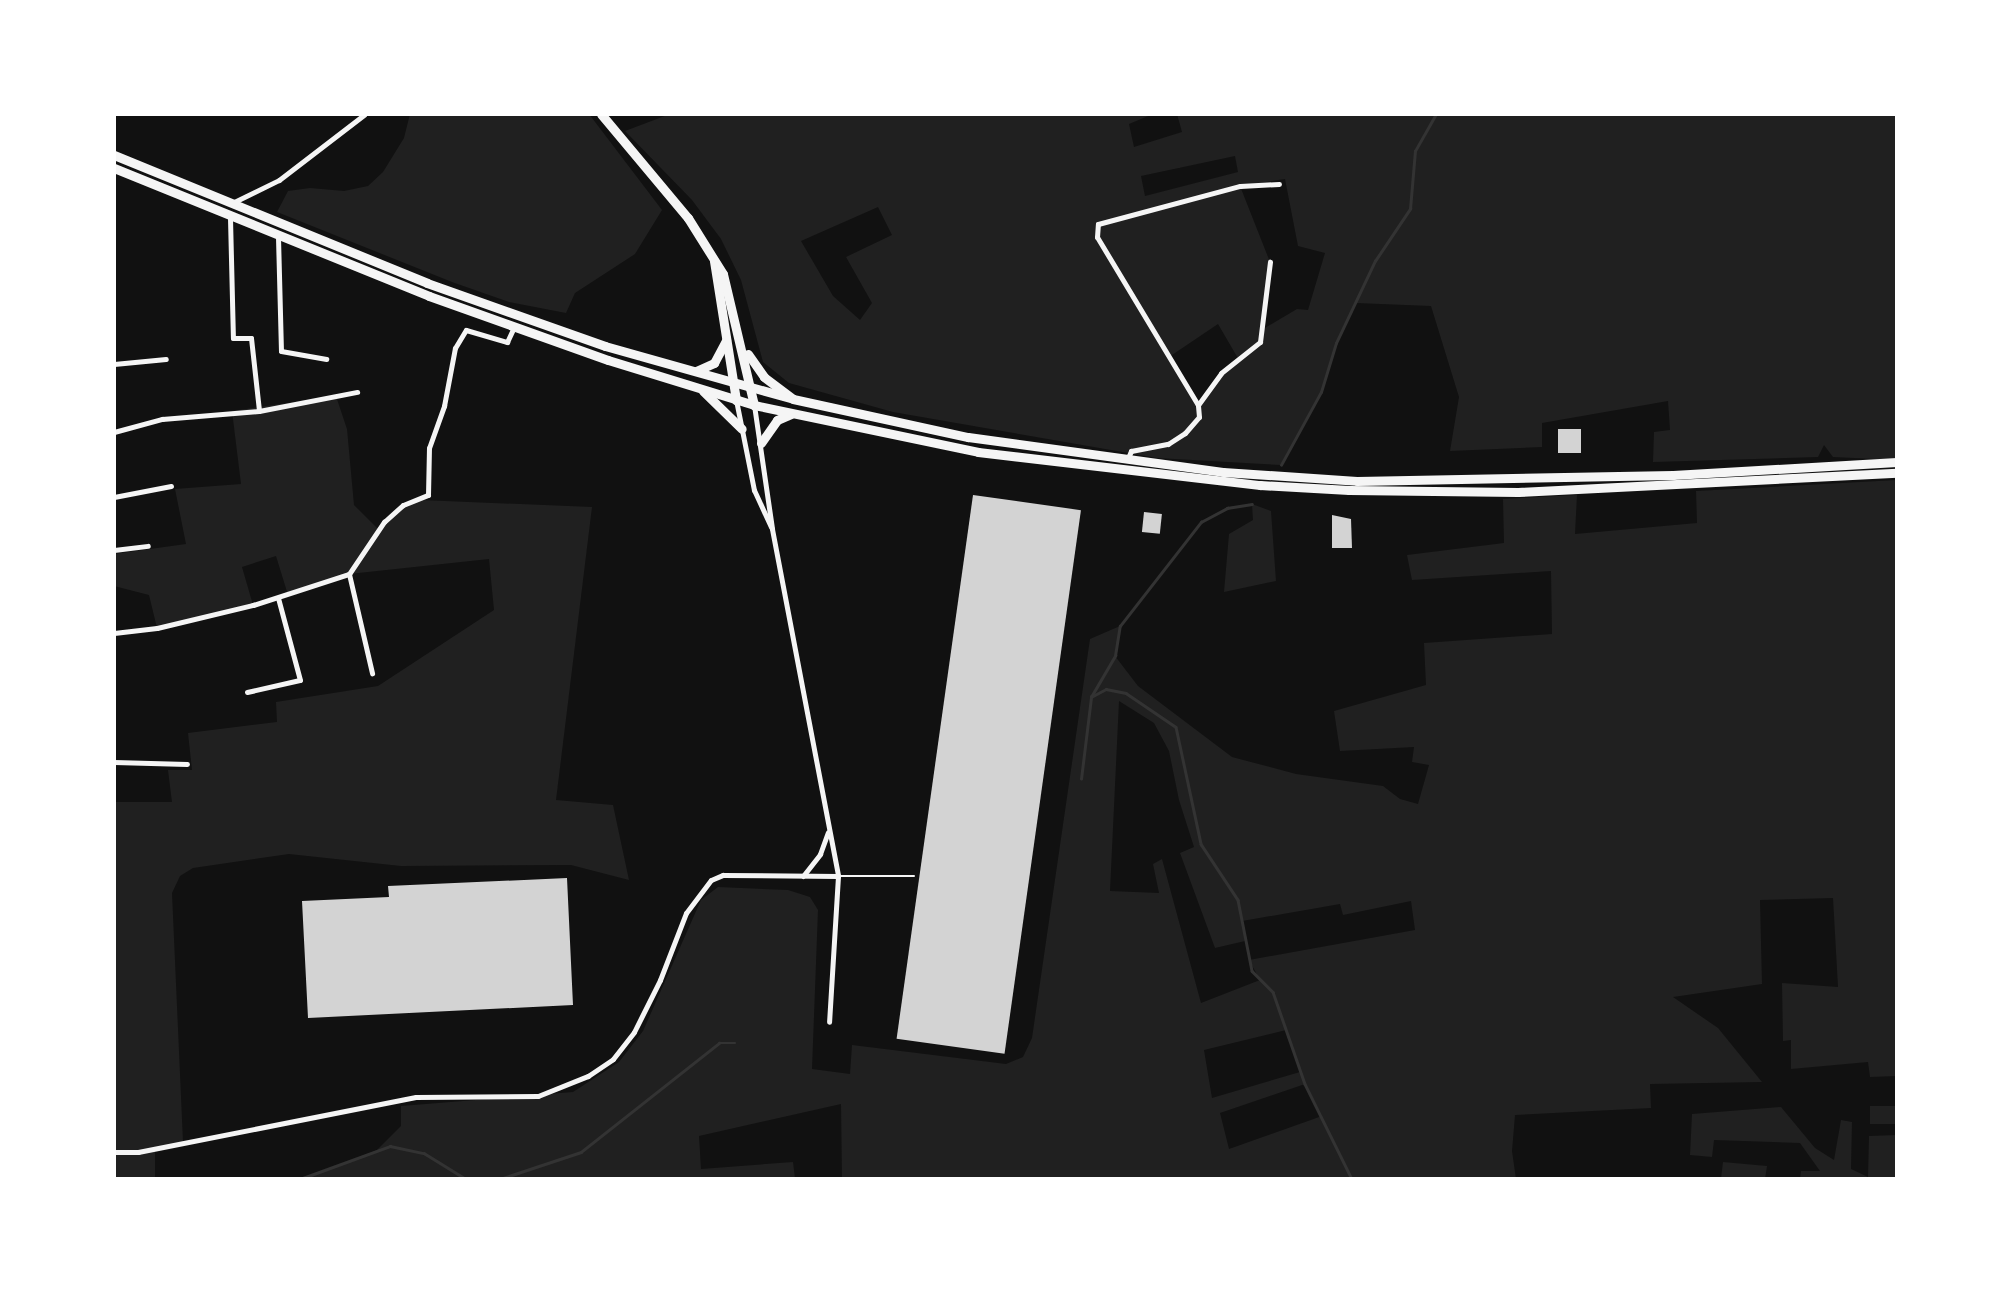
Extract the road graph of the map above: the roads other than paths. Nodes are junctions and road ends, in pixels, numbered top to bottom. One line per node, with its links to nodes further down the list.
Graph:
1 (365, 114): 6 (street)
2 (601, 114): 9 (main road)
3 (114, 155): 6 (main road)
4 (114, 168): 7 (main road)
5 (1279, 184): 25 (street)
6 (229, 205): 17 (main road)
7 (230, 218): 8 (main road); 26 (street)
8 (278, 237): 11 (main road); 15 (street)
9 (714, 261): 12 (main road); 13 (main road)
10 (1270, 262): 25 (street)
11 (514, 327): 20 (main road); 39 (street)
12 (726, 339): 17 (main road); 18 (main road)
13 (744, 348): 19 (main road); 22 (main road)
14 (166, 359): 16 (street)
15 (326, 359)
16 (114, 364)
17 (694, 371): 18 (main road)
18 (734, 383): 19 (main road); 23 (main road)
19 (751, 388): 22 (main road); 24 (main road)
20 (702, 389): 23 (main road); 28 (main road)
21 (357, 392): 26 (street)
22 (793, 399): 31 (main road)
23 (736, 400): 24 (main road); 28 (street)
24 (754, 405): 27 (main road); 30 (street)
25 (1198, 405): 31 (street)
26 (260, 411): 29 (street)
27 (791, 414): 30 (main road); 33 (main road)
28 (742, 429): 36 (street)
29 (114, 432)
30 (761, 443): 36 (street)
31 (1127, 460): 32 (main road)
32 (1897, 462)
33 (1897, 473)
34 (172, 486): 35 (street)
35 (114, 497)
36 (772, 529): 46 (street)
37 (148, 546): 38 (street)
38 (114, 550)
39 (349, 574): 40 (street); 42 (street)
40 (278, 598): 41 (street); 43 (street)
41 (114, 632)
42 (372, 673)
43 (247, 692)
44 (114, 762): 45 (street)
45 (187, 764)
46 (829, 830): 47 (street); 48 (street)
47 (803, 876): 48 (street); 51 (street)
48 (838, 876): 49 (lane); 50 (street)
49 (914, 876)
50 (829, 1022)
51 (114, 1152)

